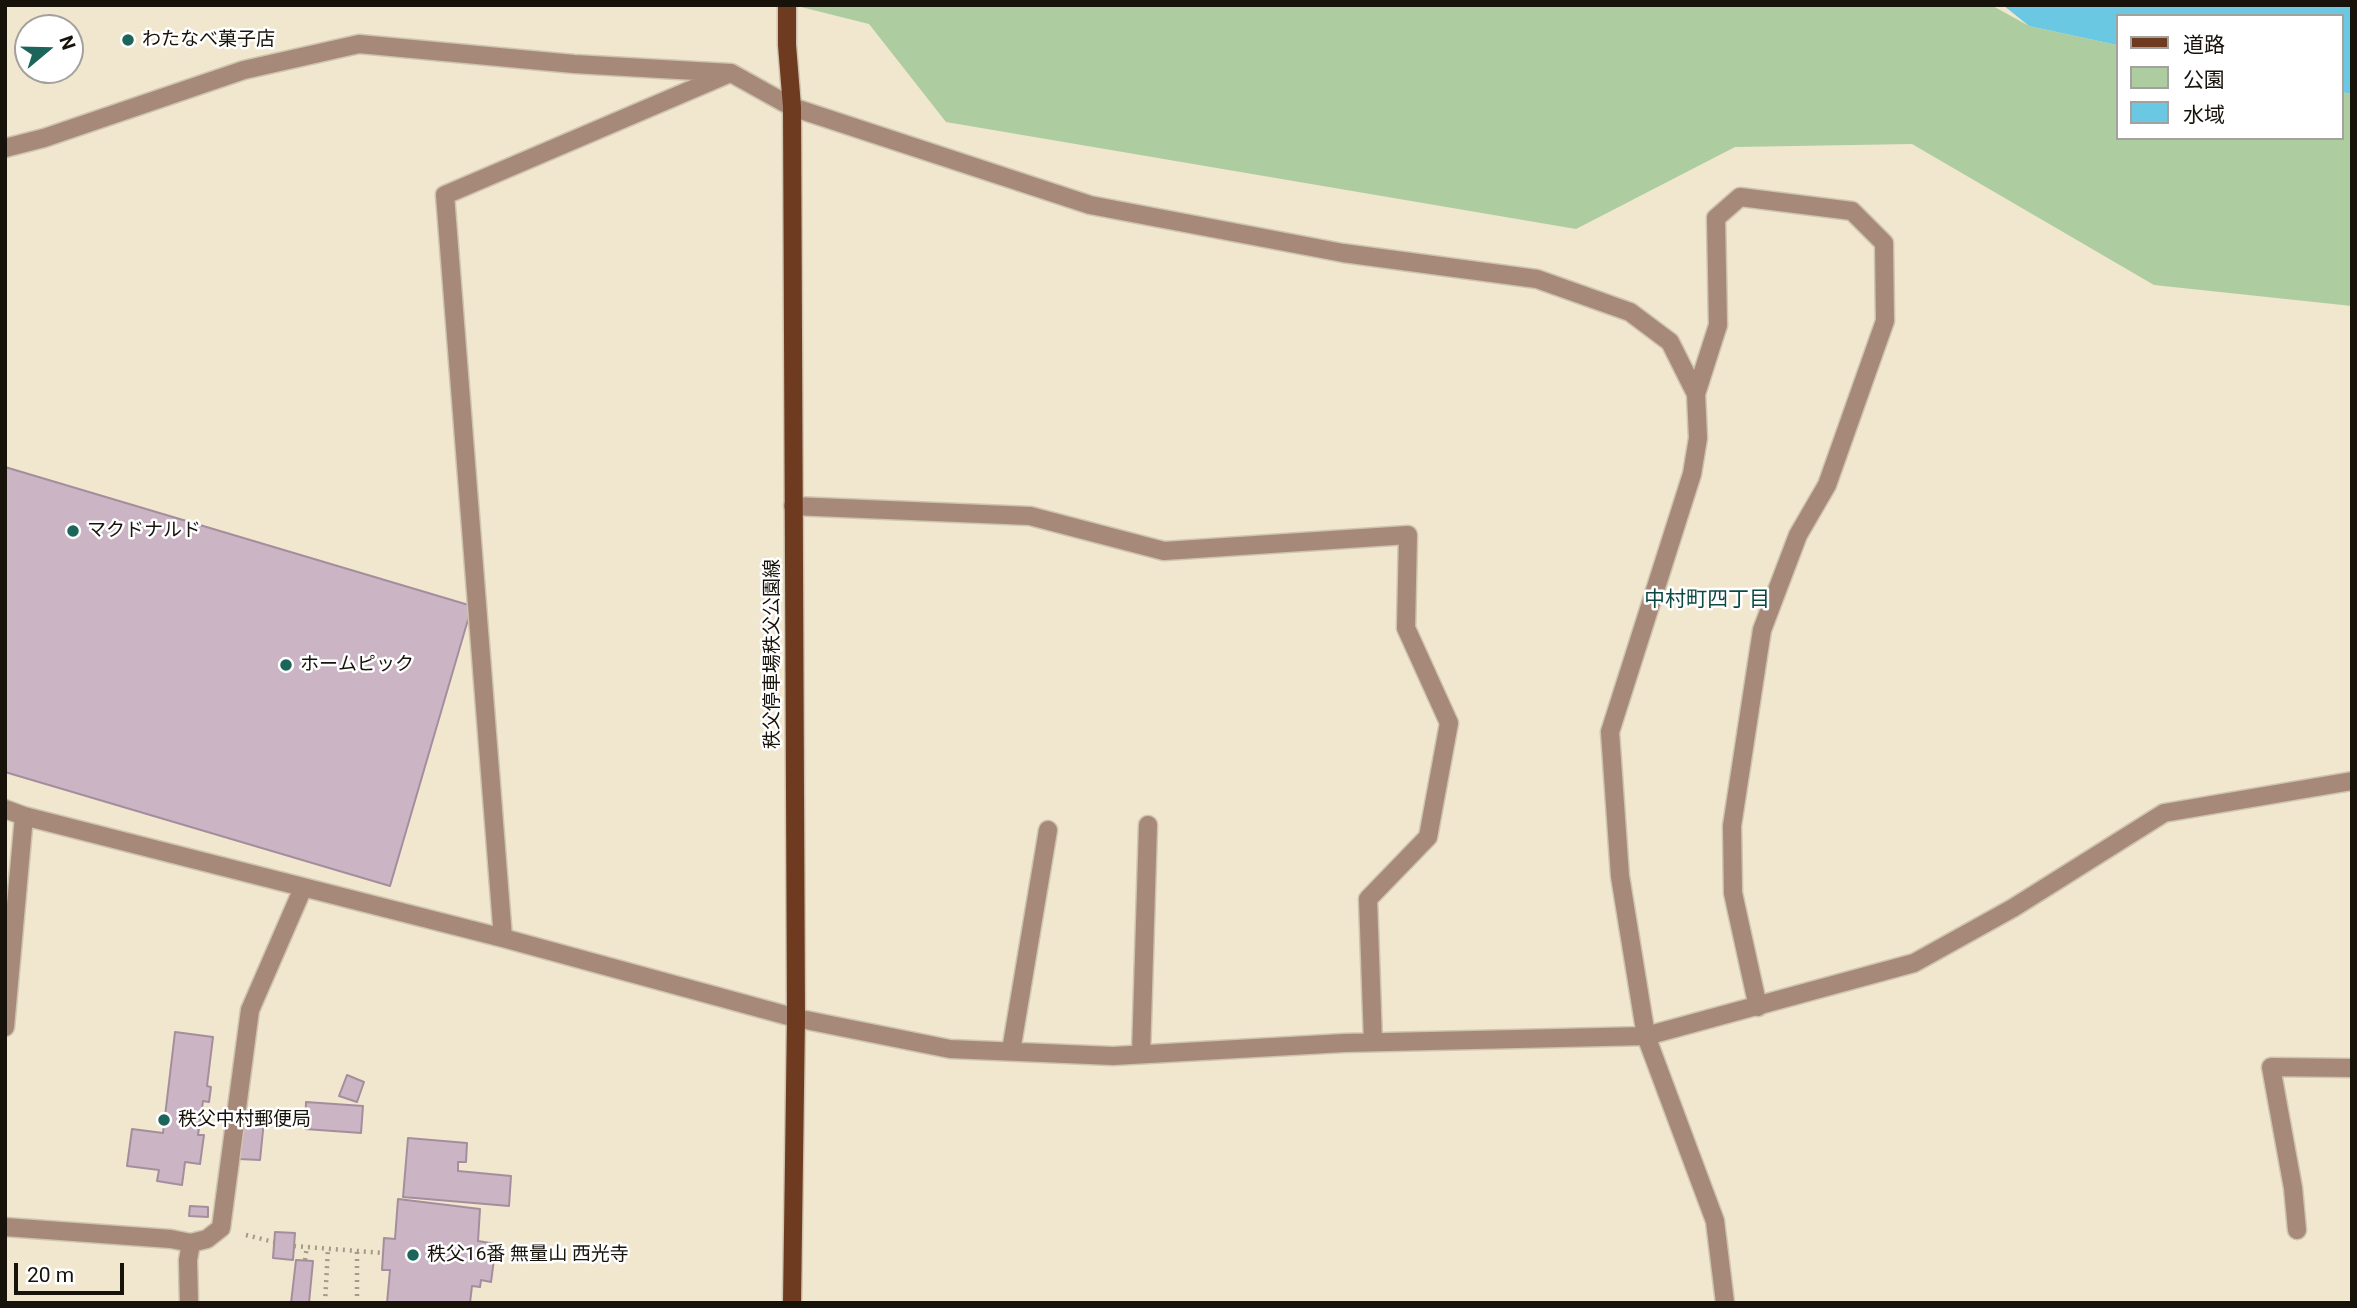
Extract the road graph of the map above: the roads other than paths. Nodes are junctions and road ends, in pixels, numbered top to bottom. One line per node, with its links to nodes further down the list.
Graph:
1 (787, 5): 3 (main road, 秩父停車場秩父公園線)
2 (731, 73): 3 (street); 4 (street); 13 (street)
3 (792, 107): 5 (street); 6 (main road, 秩父停車場秩父公園線)
4 (5, 148)
5 (1696, 394): 14 (street); 17 (street)
6 (793, 506): 15 (main road, 秩父停車場秩父公園線); 18 (street)
7 (2352, 781): 14 (street)
8 (5, 809): 9 (street)
9 (24, 816): 12 (street); 16 (street)
10 (1148, 825): 20 (street)
11 (1048, 830): 19 (street)
12 (303, 888): 13 (street); 24 (street)
13 (503, 937): 15 (street)
14 (1758, 1007): 17 (street)
15 (796, 1018): 19 (street); 26 (main road, 秩父停車場秩父公園線)
16 (5, 1027)
17 (1646, 1037): 18 (street); 27 (street)
18 (1373, 1042): 20 (street)
19 (1010, 1051): 20 (street)
20 (1141, 1054)
21 (2352, 1068): 23 (street)
22 (5, 1227): 24 (street)
23 (2297, 1230)
24 (191, 1243): 25 (street)
25 (189, 1303)
26 (792, 1303)
27 (1725, 1303)

